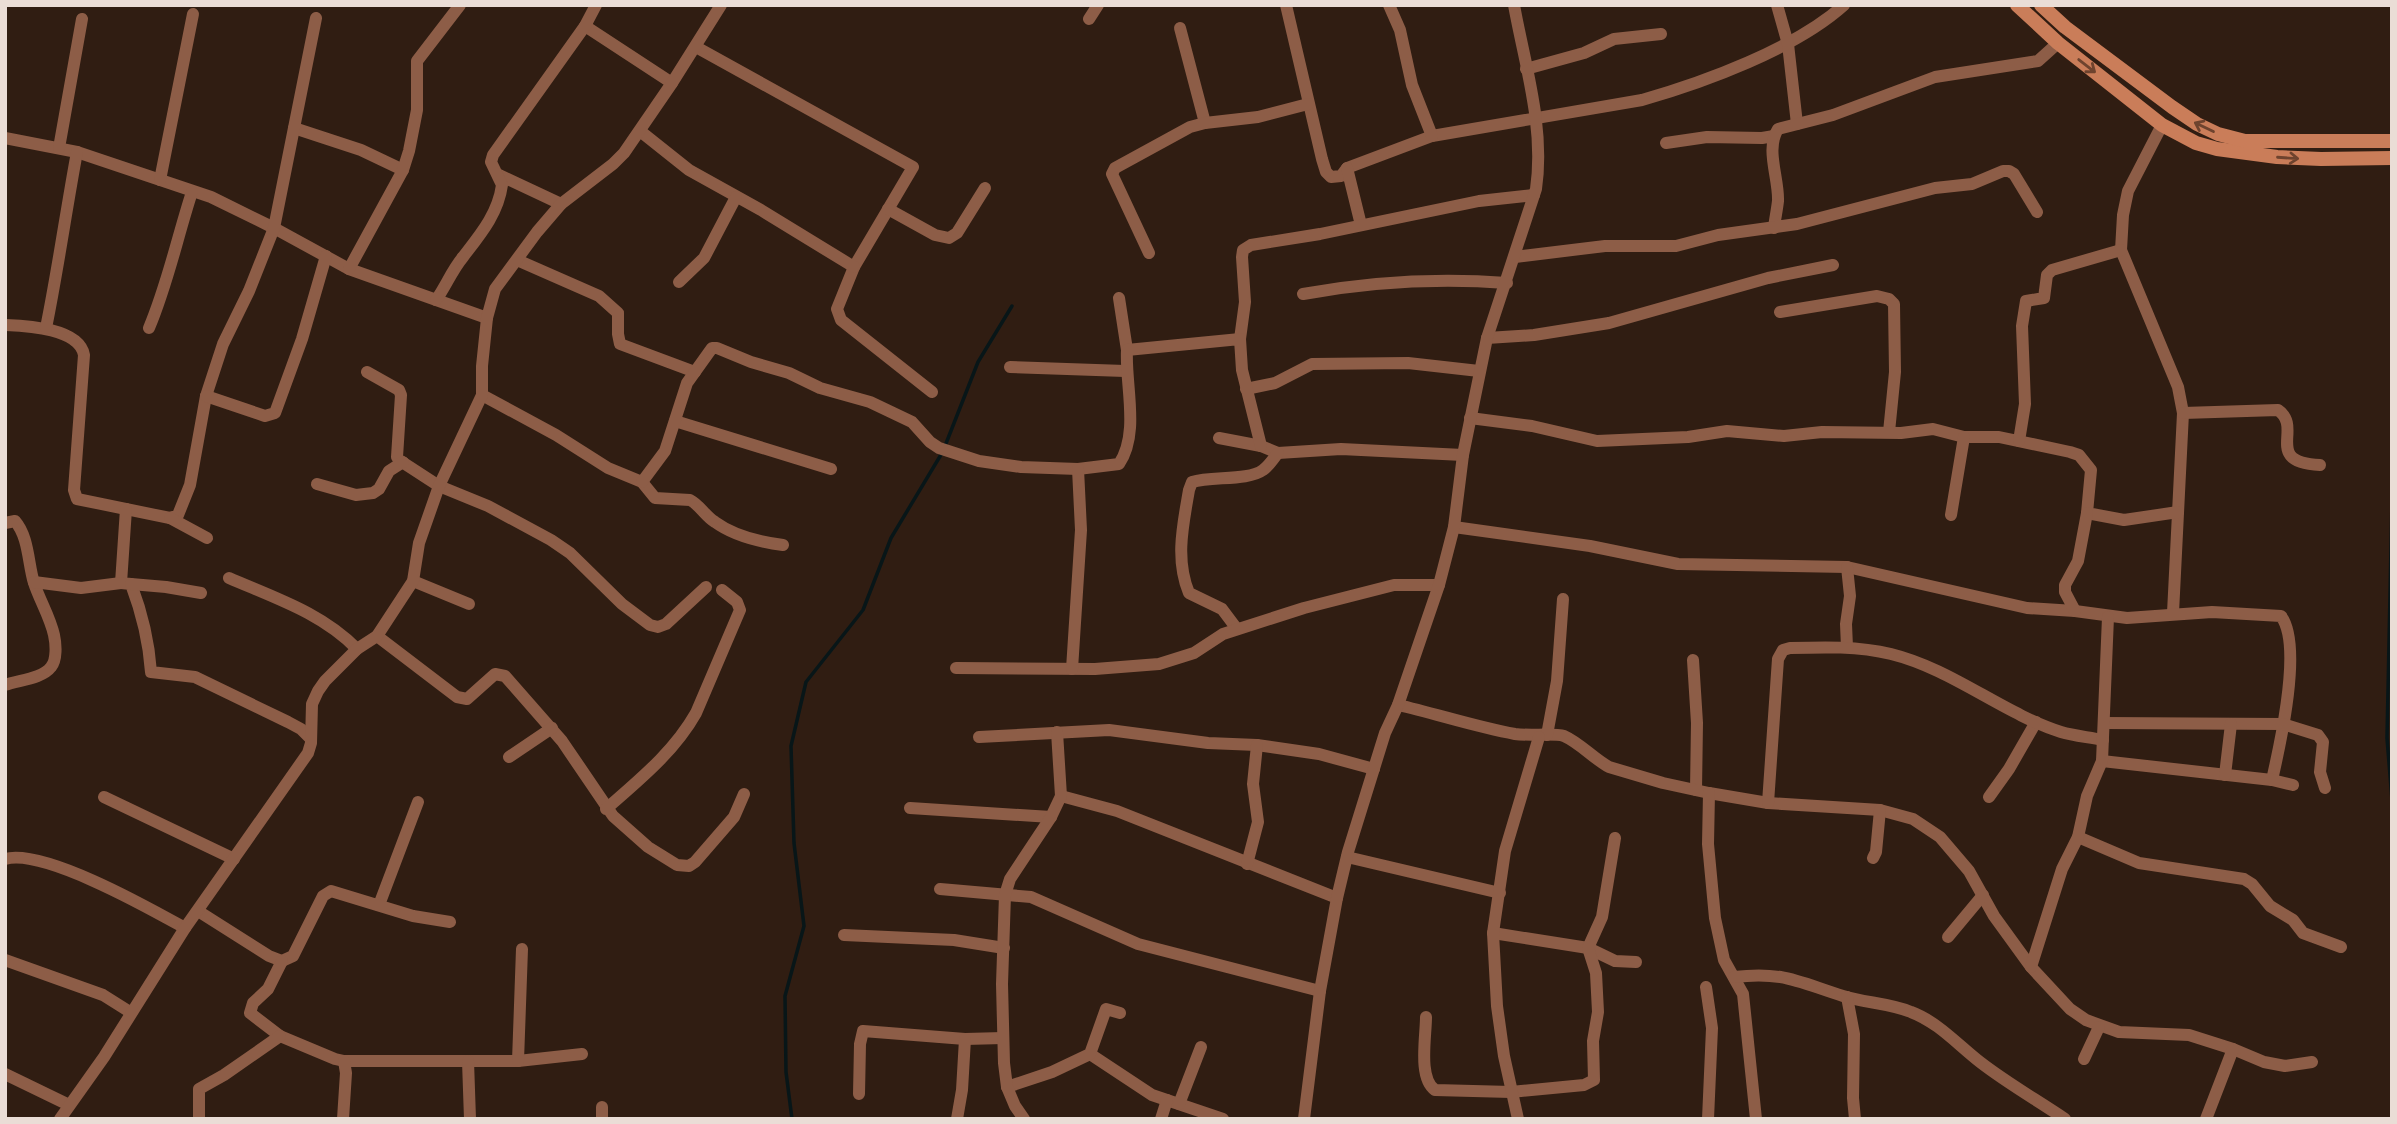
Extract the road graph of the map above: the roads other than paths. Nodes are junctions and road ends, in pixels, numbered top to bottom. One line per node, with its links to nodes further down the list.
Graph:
1 (460, 5): 40 (street)
2 (596, 5): 16 (street)
3 (721, 5): 21 (street)
4 (1098, 5): 15 (street)
5 (1286, 5): 24 (street)
6 (1389, 5): 31 (street)
7 (1514, 5): 22 (street)
8 (1777, 5): 20 (street)
9 (1844, 5): 20 (street)
10 (2017, 5): 19 (main road)
11 (2041, 5): 34 (main road, one-way to 11)
12 (193, 14): 42 (street)
13 (316, 18): 29 (street)
14 (82, 19): 36 (street)
15 (1089, 19)
16 (585, 26): 23 (street); 41 (street)
17 (1181, 28): 26 (street)
18 (1661, 34): 22 (street)
19 (2058, 43): 27 (street); 28 (main road, one-way to 28)
20 (1788, 44): 25 (street); 27 (street)
21 (696, 47): 23 (street); 48 (street)
22 (1526, 69): 25 (street)
23 (672, 83): 30 (street)
24 (1308, 104): 26 (street); 39 (street)
25 (1537, 117): 31 (street); 45 (street)
26 (1205, 122): 54 (street)
27 (1797, 124): 32 (street)
28 (2162, 125): 38 (main road, one-way to 38); 53 (street)
29 (294, 128): 40 (street); 51 (street)
30 (640, 131): 46 (street); 47 (street)
31 (1432, 136): 39 (street)
32 (1774, 136): 35 (street); 52 (street)
33 (5, 138): 36 (street)
34 (2392, 141)
35 (1666, 143)
36 (59, 148): 37 (street)
37 (77, 152): 42 (street); 69 (street)
38 (2392, 158)
39 (1348, 168): 50 (street)
40 (402, 170): 60 (street)
41 (499, 175): 47 (street); 65 (street)
42 (160, 180): 44 (street)
43 (985, 188): 48 (street)
44 (192, 192): 51 (street); 70 (street)
45 (1534, 195): 50 (street); 56 (street)
46 (736, 197): 59 (street); 61 (street)
47 (561, 204): 57 (street)
48 (888, 209): 59 (street)
49 (2037, 212): 52 (street)
50 (1361, 225): 73 (street)
51 (274, 228): 55 (street); 83 (street)
52 (1774, 228): 56 (street)
53 (2121, 250): 84 (street); 90 (street)
54 (1149, 253)
55 (326, 256): 60 (street); 83 (street)
56 (1515, 257): 62 (street)
57 (517, 260): 67 (street); 79 (street)
58 (1833, 265): 72 (street)
59 (854, 267): 81 (street)
60 (349, 269): 65 (street)
61 (679, 282)
62 (1507, 283): 63 (street); 72 (street)
63 (1303, 294)
64 (1119, 298): 74 (street)
65 (436, 300): 67 (street)
66 (1780, 312): 87 (street)
67 (487, 318): 82 (street)
68 (6, 325): 69 (street); 71 (street)
69 (46, 328): 101 (street)
70 (149, 328)
71 (5, 330)
72 (1487, 338): 77 (street)
73 (1240, 339): 74 (street); 80 (street)
74 (1127, 350): 76 (street)
75 (1010, 367): 76 (street)
76 (1125, 371): 97 (street)
77 (1479, 371): 80 (street); 85 (street)
78 (367, 372): 94 (street)
79 (695, 372): 86 (street); 97 (street)
80 (1246, 389): 91 (street)
81 (932, 392)
82 (482, 395): 98 (street); 100 (street)
83 (206, 396): 105 (street)
84 (2183, 413): 95 (street); 102 (street)
85 (1471, 418): 87 (street); 93 (street)
86 (675, 421): 96 (street); 98 (street)
87 (1889, 432): 88 (street)
88 (1964, 437): 90 (street); 104 (street)
89 (1219, 438): 91 (street)
90 (2019, 441): 103 (street)
91 (1261, 446): 92 (street)
92 (1278, 453): 93 (street); 124 (street)
93 (1463, 455): 107 (street)
94 (403, 462): 99 (street); 100 (street)
95 (2320, 465)
96 (831, 469)
97 (1078, 469): 130 (street)
98 (642, 482): 109 (street)
99 (317, 484)
100 (439, 486): 112 (street); 116 (street)
101 (126, 509): 105 (street); 114 (street)
102 (2178, 512): 103 (street); 122 (street)
103 (2087, 513): 121 (street)
104 (1951, 516)
105 (170, 517): 108 (street)
106 (5, 523): 113 (street)
107 (1454, 527): 110 (street); 115 (street)
108 (207, 538)
109 (783, 545)
110 (1847, 567): 121 (street); 126 (street)
111 (229, 578): 127 (street)
112 (413, 581): 120 (street); 125 (street)
113 (34, 582): 114 (street); 131 (street)
114 (126, 584): 118 (street); 141 (street)
115 (1439, 585): 124 (street); 132 (street)
116 (706, 587)
117 (722, 590): 159 (street)
118 (201, 593)
119 (1563, 599): 139 (street)
120 (470, 604)
121 (2075, 611): 123 (street)
122 (2173, 613): 123 (street); 136 (street)
123 (2108, 617): 134 (street)
124 (1237, 629): 130 (street)
125 (377, 636): 127 (street); 137 (street)
126 (1847, 647): 133 (street); 157 (street)
127 (357, 649): 141 (street)
128 (1693, 660): 151 (street)
129 (956, 668): 130 (street)
130 (1072, 669)
131 (5, 685)
132 (1398, 705): 139 (street); 146 (street)
133 (2036, 722): 142 (street); 155 (street)
134 (2104, 723): 135 (street); 142 (street)
135 (2231, 724): 136 (street); 147 (street)
136 (2283, 724): 148 (street); 150 (street)
137 (552, 728): 144 (street); 159 (street)
138 (1057, 732): 140 (street); 143 (street); 153 (street)
139 (1543, 736): 151 (street); 170 (street)
140 (979, 737)
141 (311, 739): 167 (street)
142 (2103, 740): 145 (street)
143 (1257, 744): 146 (street); 168 (street)
144 (509, 757)
145 (2102, 761): 147 (street); 162 (street)
146 (1374, 769): 164 (street)
147 (2225, 775): 148 (street)
148 (2272, 780): 149 (street)
149 (2293, 785)
150 (2325, 788)
151 (1703, 791): 157 (street); 189 (street)
152 (744, 794): 159 (street)
153 (1061, 796): 161 (street); 168 (street)
154 (104, 797): 167 (street)
155 (1989, 797)
156 (418, 802): 174 (street)
157 (1768, 803): 160 (street)
158 (910, 808): 161 (street)
159 (606, 809)
160 (1880, 810): 165 (street); 172 (street)
161 (1051, 817): 171 (street)
162 (2078, 837): 181 (street); 188 (street)
163 (1615, 838): 183 (street)
164 (1347, 857): 170 (street); 173 (street)
165 (1873, 858)
166 (5, 859): 177 (street)
167 (234, 859): 175 (street)
168 (1247, 864): 173 (street)
169 (940, 889): 171 (street)
170 (1500, 893): 178 (street)
171 (1005, 895): 182 (street); 191 (street)
172 (1983, 895): 180 (street); 188 (street)
173 (1337, 898): 191 (street)
174 (379, 905): 176 (street); 187 (street)
175 (198, 911): 177 (street); 187 (street)
176 (450, 922)
177 (185, 928): 193 (street)
178 (1493, 933): 183 (street); 211 (street)
179 (844, 934): 182 (street)
180 (1948, 937)
181 (2341, 947)
182 (1004, 948): 198 (street)
183 (1588, 948): 186 (street); 211 (street)
184 (522, 949): 207 (street)
185 (5, 960): 193 (street)
186 (1636, 962)
187 (279, 964): 197 (street)
188 (2031, 967): 196 (street)
189 (1734, 977): 192 (street); 226 (street)
190 (1706, 987): 225 (street)
191 (1320, 991): 223 (street)
192 (1847, 997): 227 (street); 228 (street)
193 (130, 1012): 214 (street)
194 (1120, 1013): 203 (street)
195 (1426, 1017): 211 (street)
196 (2099, 1027): 201 (street); 204 (street)
197 (281, 1037): 205 (street); 216 (street)
198 (1003, 1038): 199 (street); 210 (street)
199 (965, 1040): 212 (street); 219 (street)
200 (1201, 1047): 213 (street)
201 (2233, 1049): 208 (street); 229 (street)
202 (582, 1054): 207 (street)
203 (1090, 1054): 210 (street); 213 (street)
204 (2084, 1059)
205 (344, 1060): 206 (street); 217 (street)
206 (468, 1061): 207 (street); 218 (street)
207 (518, 1062)
208 (2312, 1062)
209 (5, 1074): 214 (street)
210 (1007, 1087): 220 (street)
211 (1511, 1092): 224 (street)
212 (859, 1094)
213 (1173, 1102): 221 (street); 222 (street)
214 (69, 1105): 215 (street)
215 (61, 1119)
216 (199, 1119)
217 (343, 1119)
218 (470, 1119)
219 (957, 1119)
220 (1024, 1119)
221 (1161, 1119)
222 (1223, 1119)
223 (1304, 1119)
224 (1518, 1119)
225 (1708, 1119)
226 (1756, 1119)
227 (1855, 1119)
228 (2065, 1119)
229 (2206, 1119)

